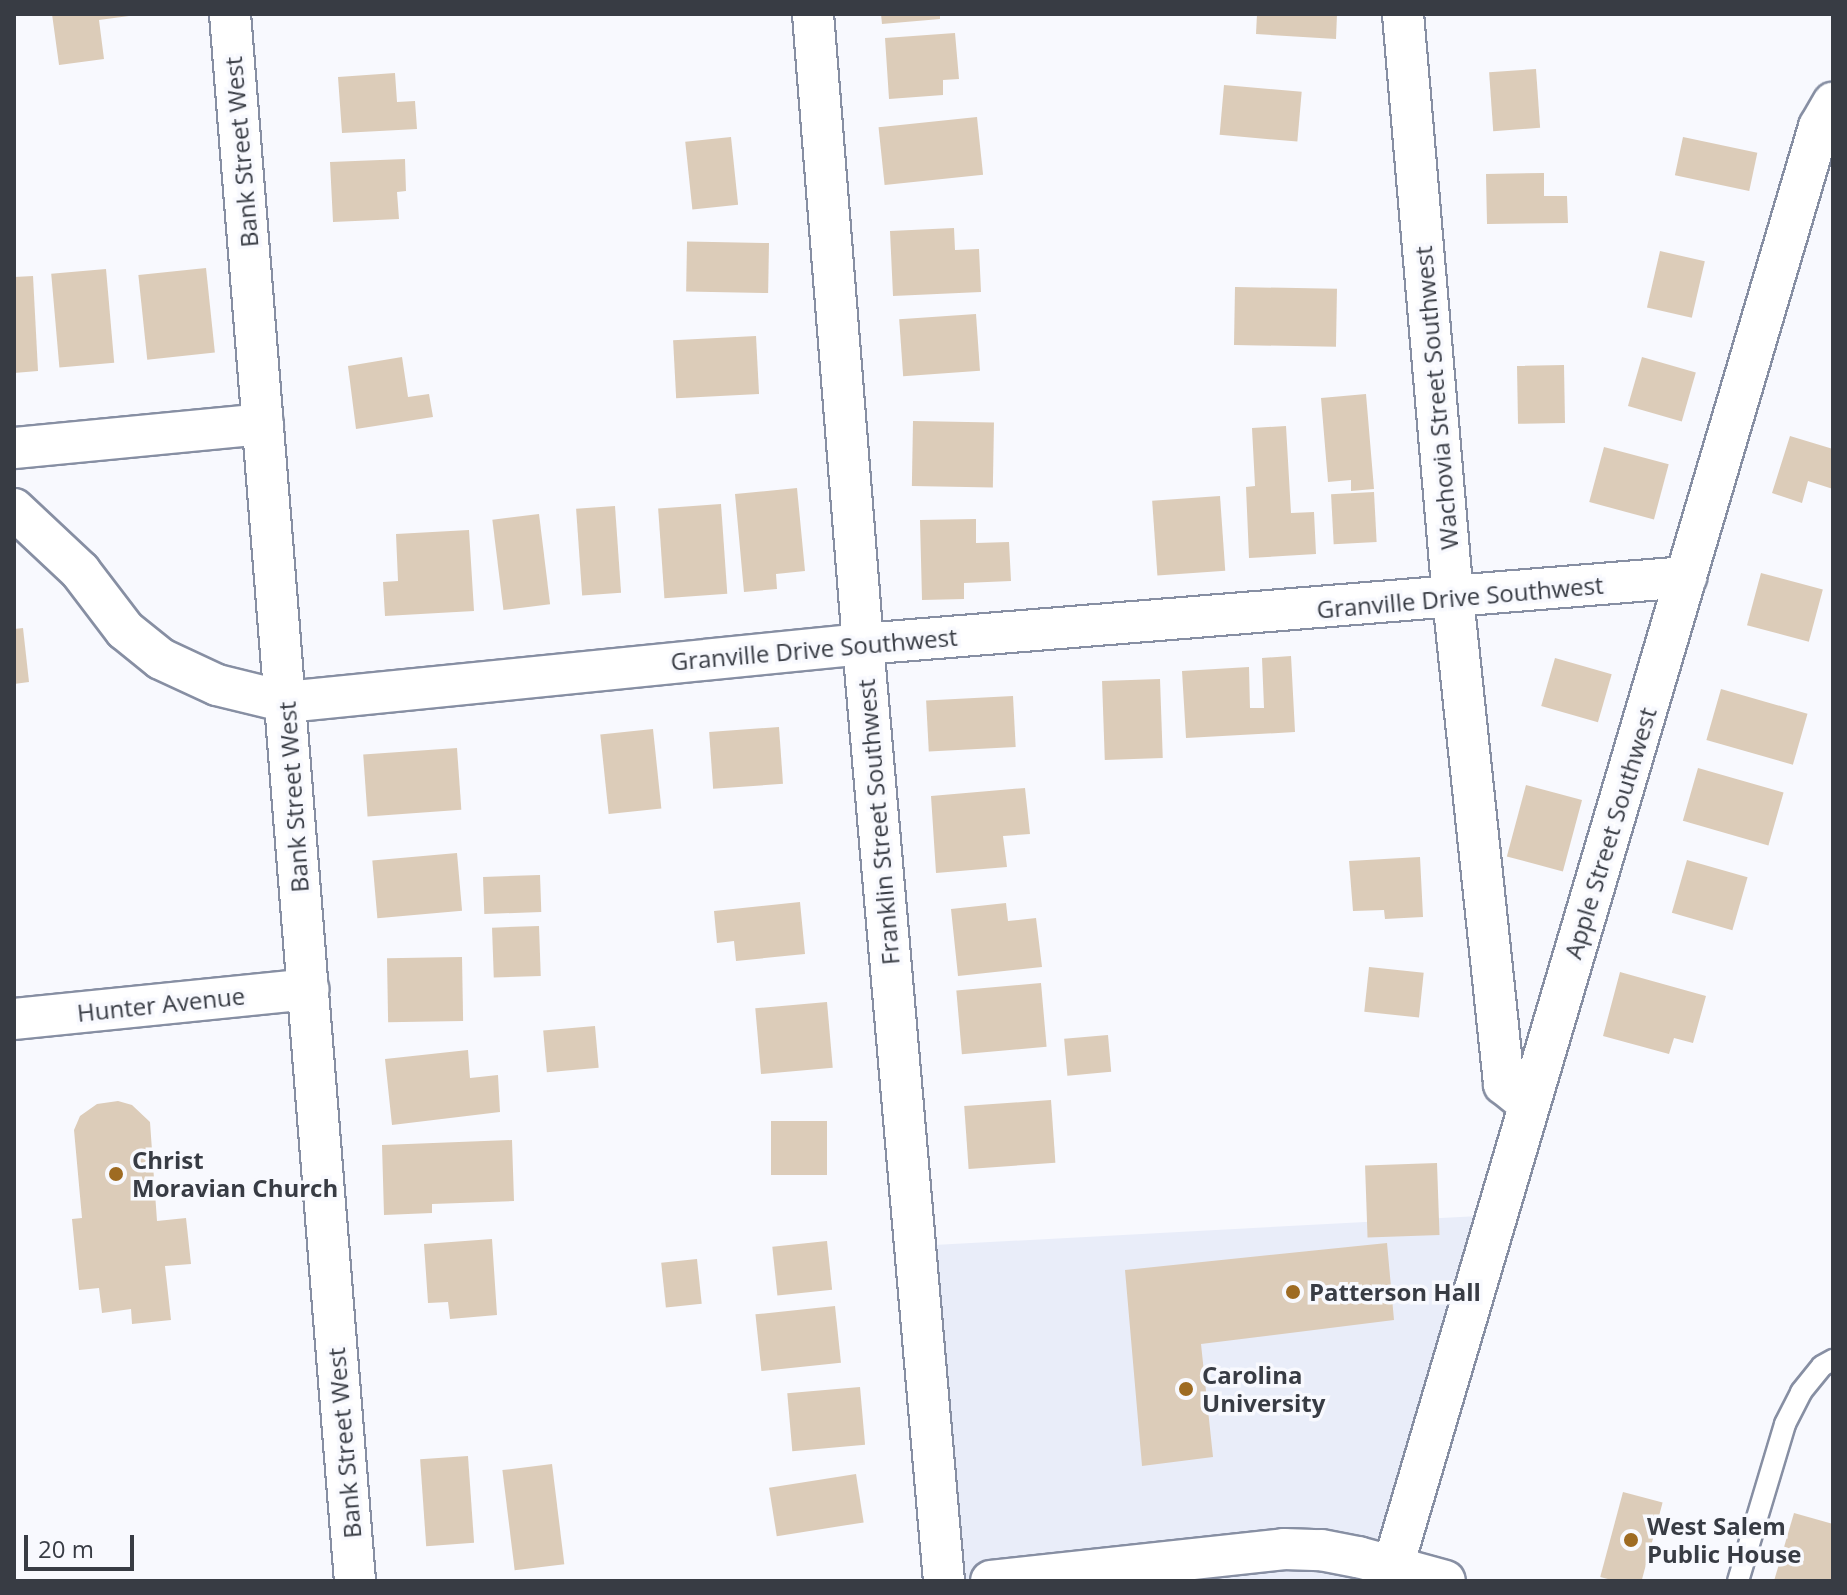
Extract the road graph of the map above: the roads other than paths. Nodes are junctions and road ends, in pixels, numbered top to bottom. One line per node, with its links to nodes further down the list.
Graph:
1 (230, 14): 5 (street, Bank Street West)
2 (813, 14): 10 (street, Franklin Street Southwest)
3 (1403, 14): 9 (street, Wachovia Street Southwest)
4 (1833, 103): 8 (street, Apple Street Southwest)
5 (263, 424): 6 (street); 11 (street, Bank Street West)
6 (14, 448)
7 (14, 509): 11 (street, Granville Drive Southwest)
8 (1686, 577): 9 (street, Granville Drive Southwest); 14 (street, Apple Street Southwest)
9 (1453, 598): 10 (street, Granville Drive Southwest); 14 (street, Wachovia Street Southwest)
10 (863, 644): 11 (street, Granville Drive Southwest); 19 (street, Franklin Street Southwest)
11 (286, 702): 12 (street, Bank Street West)
12 (308, 989): 13 (street, Hunter Avenue); 18 (street, Bank Street West)
13 (14, 1019)
14 (1529, 1104): 16 (street, Apple Street Southwest)
15 (1833, 1360): 22 (lane)
16 (1393, 1566): 17 (street); 21 (street)
17 (1177, 1571): 20 (street)
18 (355, 1581)
19 (944, 1581)
20 (991, 1581)
21 (1445, 1581)
22 (1738, 1581)

